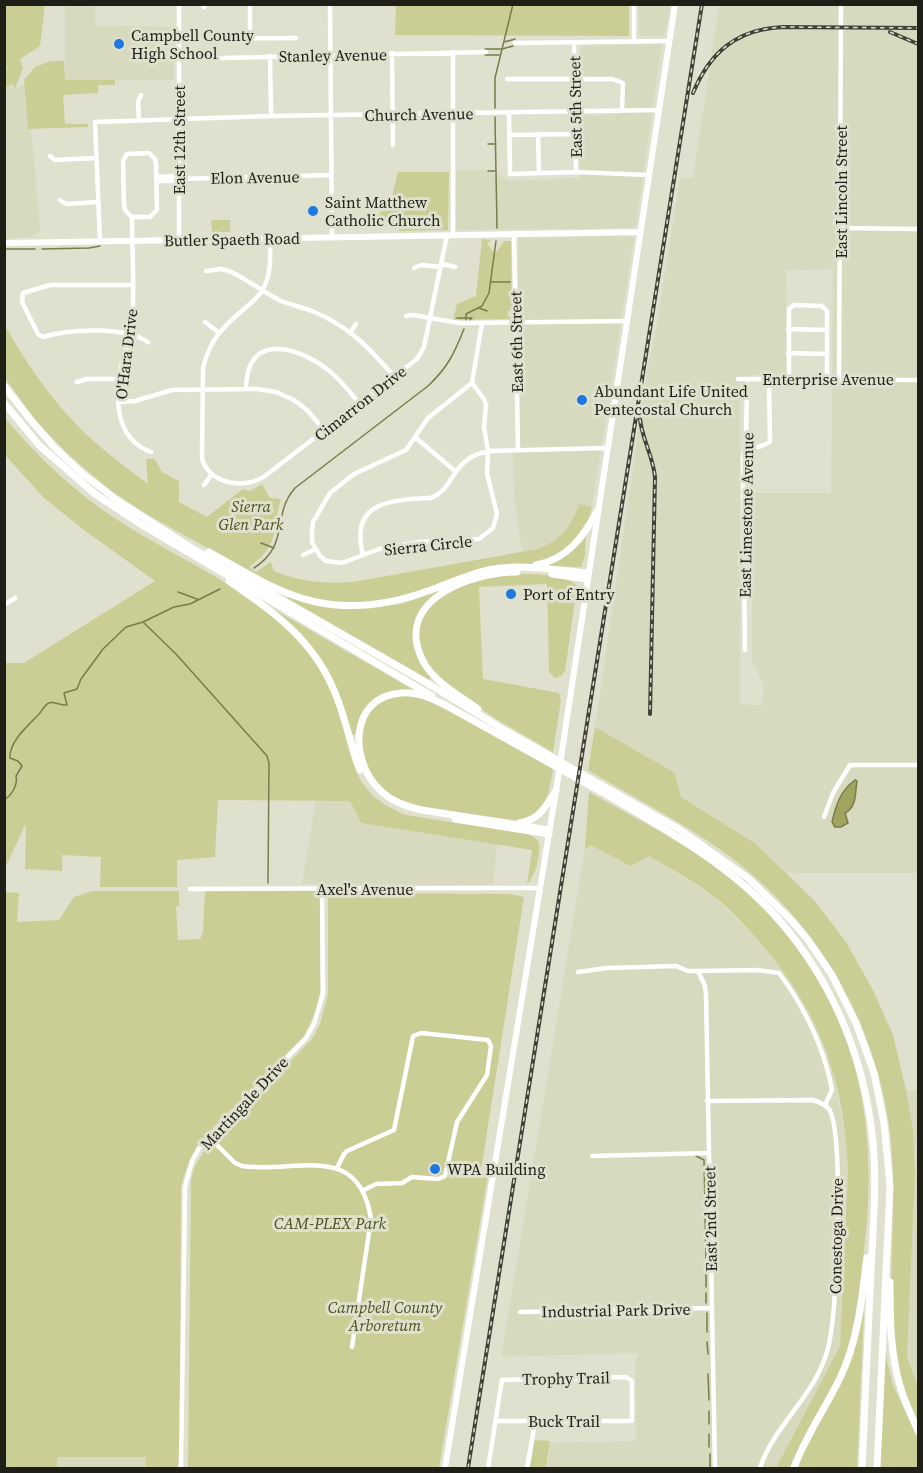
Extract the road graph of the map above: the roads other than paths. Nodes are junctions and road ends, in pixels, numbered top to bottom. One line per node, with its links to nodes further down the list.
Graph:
1 (179, 4): 9 (street, East 12th Street)
2 (250, 4): 7 (street)
3 (330, 4): 17 (street)
4 (634, 4): 10 (street)
5 (675, 4): 11 (main road)
6 (841, 4): 48 (street, East Lincoln Street)
7 (250, 38): 8 (street); 9 (street)
8 (296, 38)
9 (179, 39): 19 (street, East 12th Street)
10 (634, 41): 11 (street); 12 (street)
11 (669, 41): 23 (main road)
12 (574, 42): 13 (street); 21 (street, East 5th Street)
13 (514, 43)
14 (453, 52): 15 (street, Stanley Avenue); 16 (street, Stanley Avenue); 27 (street, Cimarron Drive)
15 (486, 52)
16 (392, 53): 17 (street, Stanley Avenue); 28 (street)
17 (330, 55): 18 (street, Stanley Avenue); 29 (street)
18 (270, 56): 19 (street, Stanley Avenue); 30 (street)
19 (179, 58): 31 (street, East 12th Street)
20 (507, 79): 21 (street)
21 (575, 79): 24 (street, East 5th Street); 25 (street)
22 (141, 95): 32 (street)
23 (658, 110): 25 (street, Church Avenue); 42 (main road)
24 (575, 111): 25 (street, Church Avenue); 26 (street, Church Avenue); 34 (street, East 5th Street)
25 (622, 111)
26 (509, 112): 27 (street, Church Avenue); 35 (street)
27 (453, 113): 28 (street, Church Avenue); 52 (street, Cimarron Drive)
28 (393, 114): 29 (street, Church Avenue); 36 (street)
29 (331, 115): 30 (street, Church Avenue); 41 (street)
30 (271, 116): 31 (street, Church Avenue)
31 (179, 118): 32 (street, Church Avenue); 44 (street, East 12th Street)
32 (139, 120): 38 (street, Church Avenue)
33 (538, 134): 34 (street); 35 (street); 40 (street)
34 (576, 134): 39 (street, East 5th Street)
35 (509, 135): 40 (street)
36 (393, 144)
37 (50, 156): 38 (street)
38 (96, 158): 46 (street)
39 (576, 172): 40 (street); 42 (street)
40 (539, 173)
41 (332, 175): 44 (street, Elon Avenue); 53 (street)
42 (648, 175): 50 (main road)
43 (156, 179): 44 (street, Elon Avenue); 47 (street); 47 (street, O'Hara Drive)
44 (178, 179): 55 (street, East 12th Street)
45 (60, 200): 46 (street)
46 (98, 202): 56 (street)
47 (132, 217): 57 (street, O'Hara Drive)
48 (841, 228): 49 (street); 89 (street, East Lincoln Street)
49 (918, 229)
50 (640, 232): 51 (main road, Butler Spaeth Road); 69 (main road)
51 (514, 234): 52 (main road, Butler Spaeth Road); 72 (street, East 6th Street)
52 (450, 235): 53 (main road, Butler Spaeth Road); 59 (street, Cimarron Drive)
53 (332, 237): 54 (main road, Butler Spaeth Road)
54 (270, 238): 55 (main road, Butler Spaeth Road); 64 (street)
55 (179, 239): 57 (main road, Butler Spaeth Road)
56 (100, 241): 57 (main road, Butler Spaeth Road); 58 (main road, Butler Spaeth Road)
57 (132, 241): 63 (street, O'Hara Drive)
58 (4, 243)
59 (441, 265): 60 (street); 61 (street); 68 (street, Cimarron Drive)
60 (454, 267)
61 (414, 268)
62 (206, 271): 64 (street)
63 (132, 285): 78 (street, O'Hara Drive); 78 (street)
64 (263, 290): 66 (street); 76 (street)
65 (314, 303): 66 (street)
66 (311, 311): 77 (street)
67 (406, 316): 68 (street)
68 (430, 318): 71 (street); 82 (street, Cimarron Drive)
69 (626, 321): 72 (street); 102 (main road)
70 (206, 322): 76 (street)
71 (482, 323): 72 (street); 92 (street)
72 (516, 323): 103 (street, East 6th Street)
73 (356, 324): 77 (street)
74 (788, 329): 75 (street); 75 (street); 80 (street)
75 (826, 330): 81 (street)
76 (218, 332): 95 (street)
77 (351, 332): 82 (street)
78 (130, 334): 79 (street); 83 (street, O'Hara Drive)
79 (147, 342)
80 (788, 352): 81 (street); 87 (street)
81 (827, 354): 88 (street)
82 (394, 376): 98 (street, Cimarron Drive)
83 (119, 379): 91 (street); 96 (street, O'Hara Drive)
84 (738, 379): 85 (street, Enterprise Avenue)
85 (747, 379): 86 (street, Enterprise Avenue); 101 (street, East Limestone Avenue)
86 (769, 379): 87 (street, Enterprise Avenue); 101 (street)
87 (789, 379): 88 (street, Enterprise Avenue)
88 (827, 380): 89 (street, Enterprise Avenue)
89 (839, 380): 90 (street, Enterprise Avenue)
90 (918, 380)
91 (76, 382)
92 (472, 383): 100 (street); 104 (street, Sierra Circle)
93 (4, 386): 112 (highway)
94 (246, 389): 95 (street); 98 (street); 99 (street)
95 (202, 390): 96 (street); 107 (street)
96 (119, 402): 105 (street, O'Hara Drive)
97 (4, 403): 116 (highway)
98 (359, 403): 99 (street, Cimarron Drive)
99 (324, 430): 107 (street, Cimarron Drive)
100 (416, 438): 106 (street); 113 (street)
101 (746, 446): 121 (street, East Limestone Avenue)
102 (606, 448): 103 (street); 111 (main road)
103 (518, 449): 104 (street)
104 (488, 451): 106 (street); 115 (street, Sierra Circle)
105 (151, 452)
106 (455, 471): 109 (street)
107 (211, 475): 108 (street)
108 (204, 485)
109 (444, 489): 110 (street); 115 (street)
110 (450, 493)
111 (598, 510): 117 (highway); 118 (main road)
112 (136, 513): 117 (highway); 122 (highway)
113 (315, 550): 114 (street); 115 (street, Sierra Circle)
114 (303, 555)
115 (363, 555)
116 (214, 567): 122 (highway); 128 (highway)
117 (527, 567): 118 (highway)
118 (587, 576): 122 (highway); 125 (main road)
119 (15, 598): 120 (street)
120 (4, 605)
121 (745, 650)
122 (504, 734): 123 (highway); 127 (highway)
123 (533, 750): 140 (highway); 142 (highway)
124 (918, 765): 126 (street)
125 (556, 790): 127 (highway); 128 (main road)
126 (824, 817)
127 (516, 824): 128 (highway)
128 (549, 832): 130 (main road)
129 (322, 888): 130 (street, Axel's Avenue); 131 (street, Axel's Avenue); 136 (street, Martingale Drive)
130 (540, 888): 151 (main road)
131 (190, 889)
132 (698, 971): 133 (street); 134 (street, East 2nd Street); 135 (street)
133 (578, 972)
134 (707, 1101): 135 (street); 137 (street, East 2nd Street)
135 (825, 1105): 155 (street, Conestoga Drive)
136 (209, 1137): 139 (street); 150 (street, Martingale Drive)
137 (709, 1153): 138 (street); 143 (street, East 2nd Street)
138 (592, 1156)
139 (337, 1168): 141 (street); 141 (street)
140 (890, 1186): 149 (highway); 158 (highway)
141 (362, 1191): 145 (street)
142 (874, 1201): 156 (highway); 157 (highway)
143 (712, 1308): 144 (street, Industrial Park Drive); 154 (street, East 2nd Street)
144 (520, 1312)
145 (352, 1347)
146 (496, 1421): 147 (street, Trophy Trail); 148 (street, Buck Trail); 152 (street)
147 (632, 1421): 148 (street, Buck Trail)
148 (535, 1422): 153 (street)
149 (918, 1431)
150 (182, 1468)
151 (445, 1468)
152 (488, 1468)
153 (527, 1468)
154 (715, 1468)
155 (760, 1468)
156 (794, 1468)
157 (862, 1468)
158 (877, 1468)

